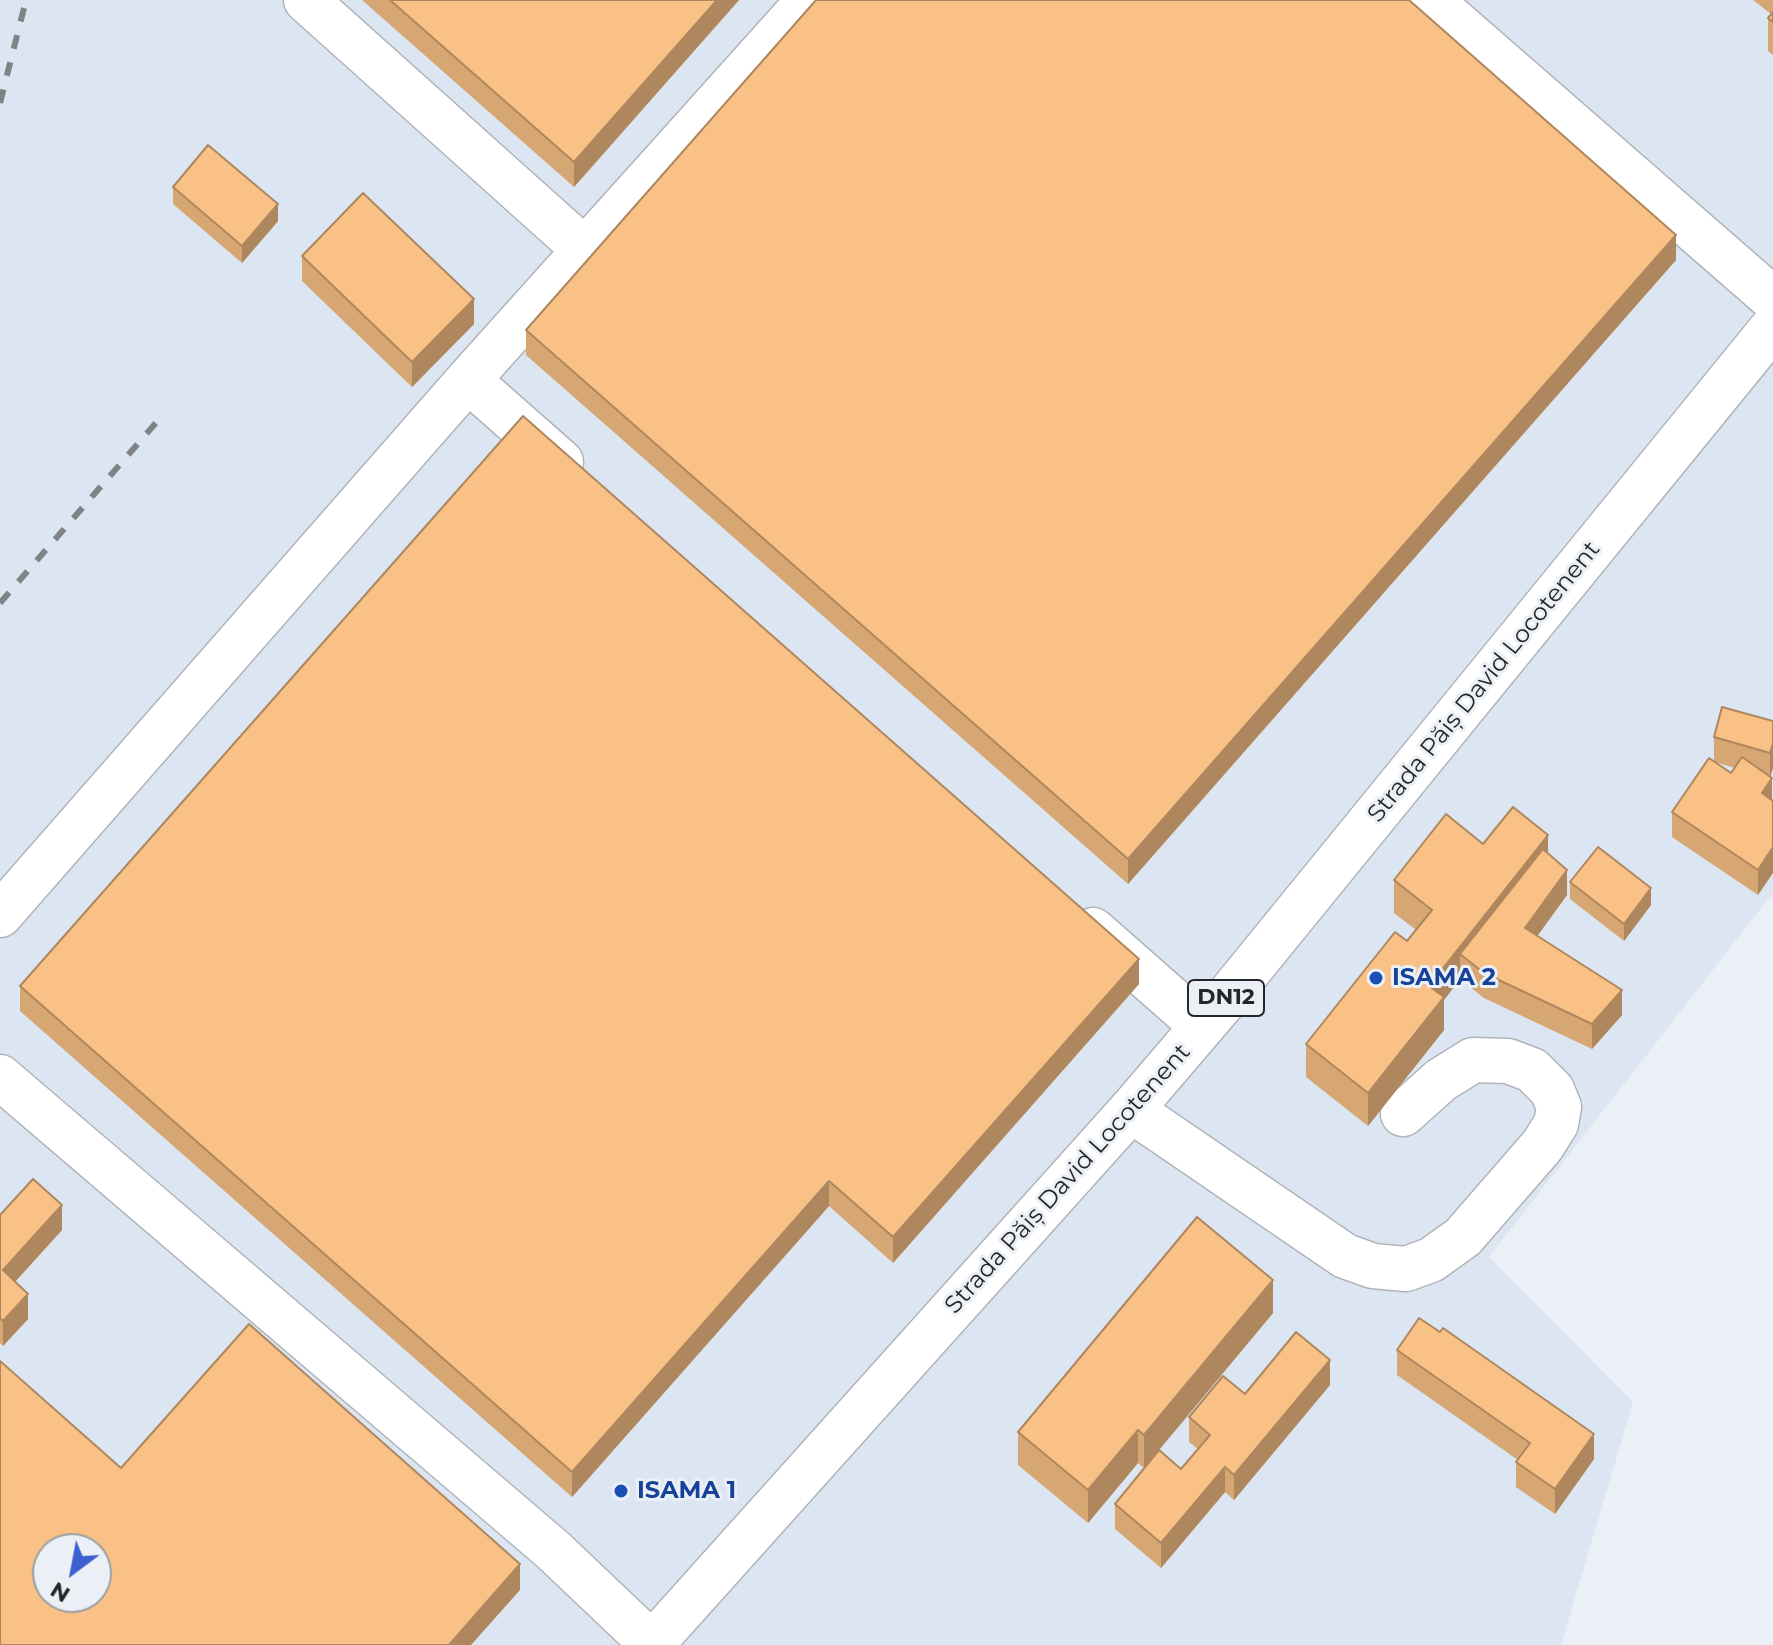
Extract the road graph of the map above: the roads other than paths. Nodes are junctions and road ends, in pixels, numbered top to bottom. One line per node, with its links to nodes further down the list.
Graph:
1 (306, 0): 4 (main road)
2 (809, 0): 4 (main road)
3 (1430, 0): 5 (main road)
4 (585, 250): 7 (main road)
5 (1773, 299)
6 (1773, 327): 11 (main road, Strada Păiș David Locotenent / DN12)
7 (468, 380): 8 (main road); 10 (main road)
8 (587, 484)
9 (1060, 901): 11 (main road)
10 (0, 915)
11 (1202, 1026): 13 (main road, Strada Păiș David Locotenent / DN12)
12 (0, 1077): 15 (main road)
13 (1131, 1110): 14 (main road); 15 (main road, Strada Păiș David Locotenent / DN12)
14 (1403, 1114)
15 (652, 1645)

